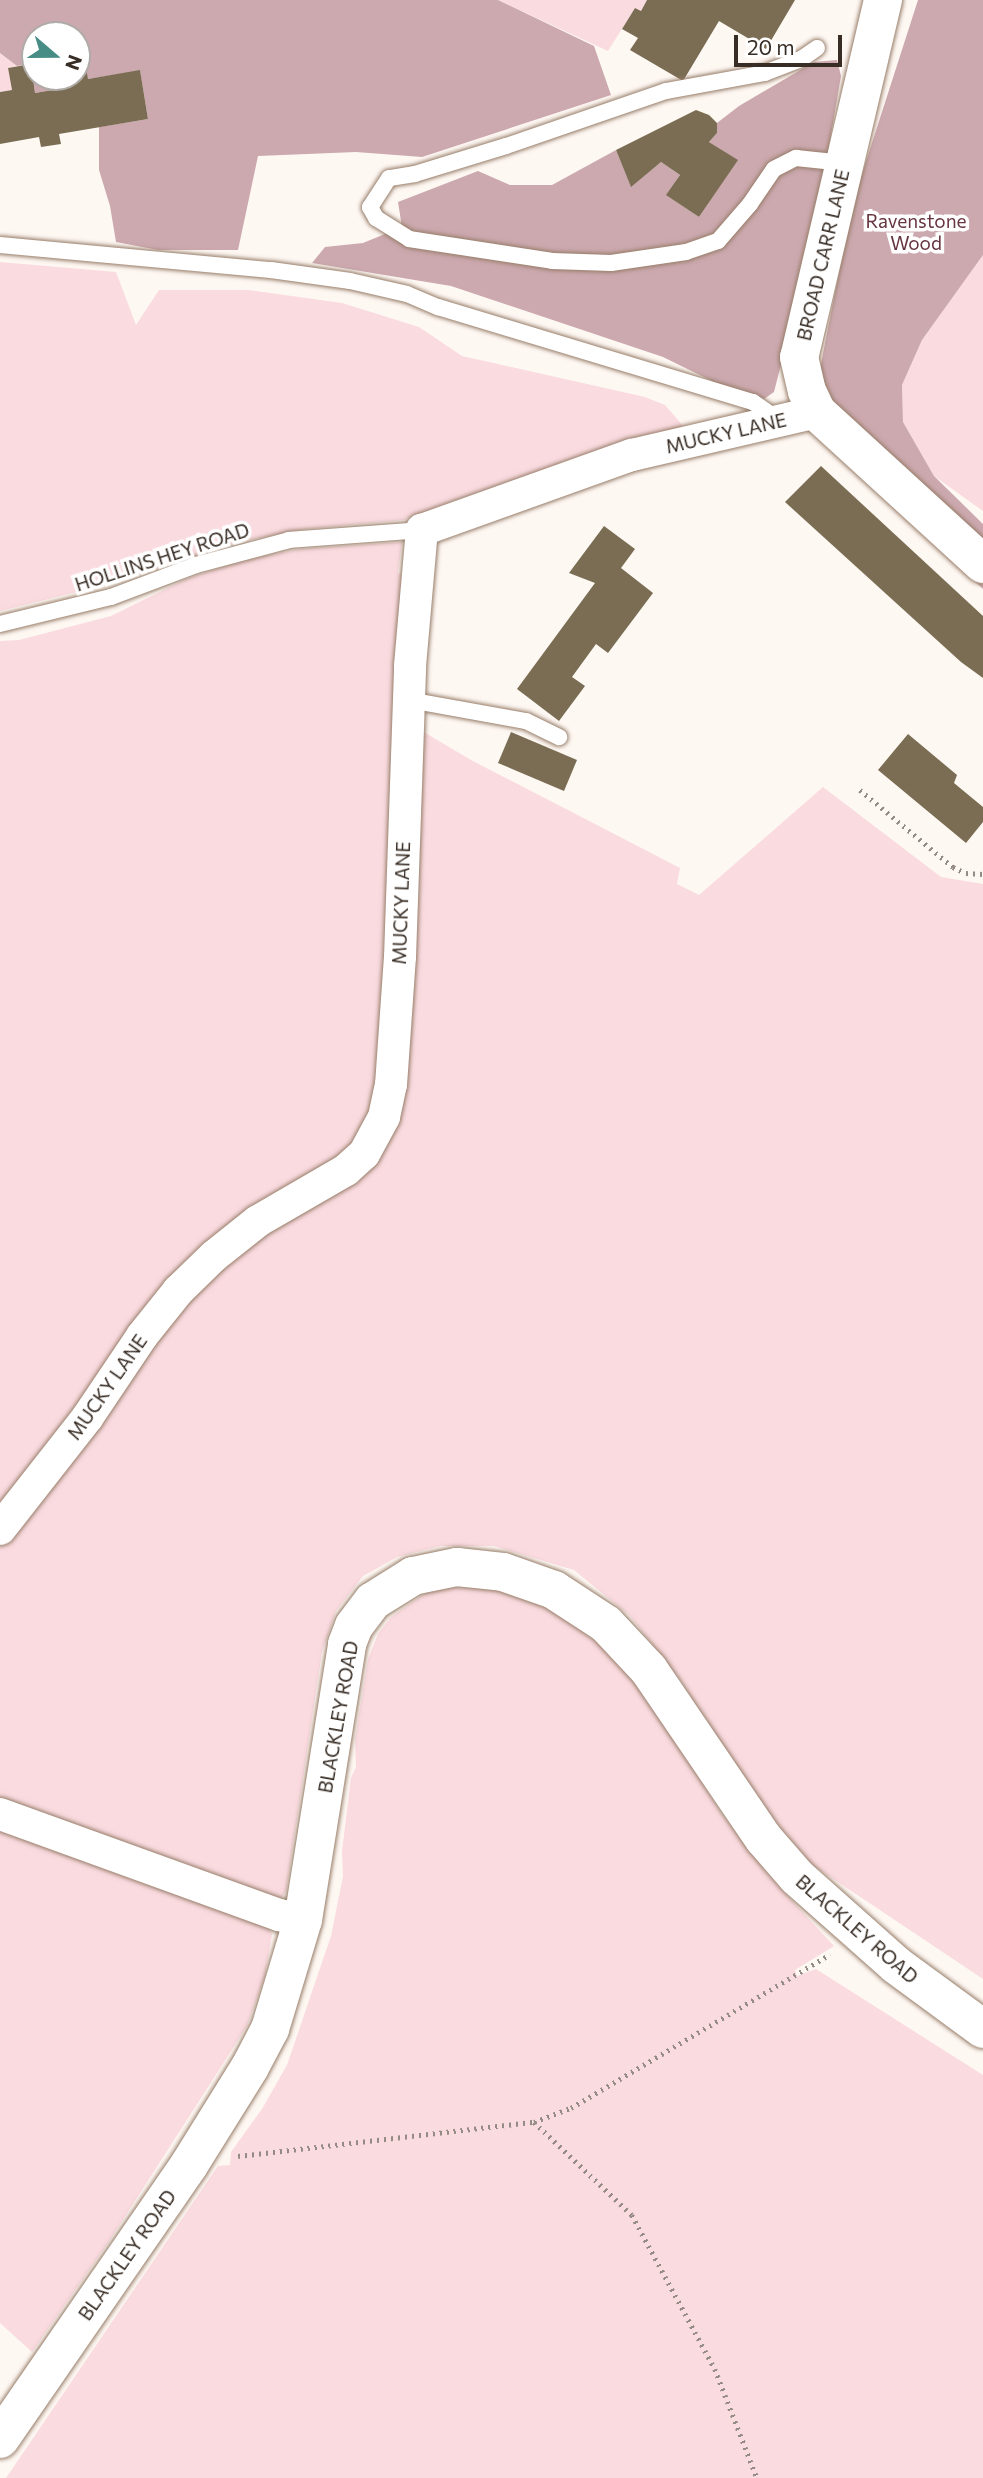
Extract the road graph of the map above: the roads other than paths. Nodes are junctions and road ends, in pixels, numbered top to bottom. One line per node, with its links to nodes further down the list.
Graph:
1 (883, 0): 3 (street, BROAD CARR LANE)
2 (817, 48): 3 (lane)
3 (844, 163): 5 (street, BROAD CARR LANE)
4 (0, 245): 6 (lane)
5 (817, 412): 6 (street, MUCKY LANE); 8 (street, BROAD CARR LANE)
6 (779, 420): 7 (street, MUCKY LANE)
7 (422, 530): 9 (lane, HOLLINS HEY ROAD); 10 (street, MUCKY LANE)
8 (983, 564)
9 (0, 624)
10 (409, 700): 11 (lane); 12 (street, MUCKY LANE)
11 (559, 737)
12 (0, 1529)
13 (0, 1814): 14 (street)
14 (303, 1920): 15 (street, BLACKLEY ROAD); 16 (street, BLACKLEY ROAD)
15 (983, 2029)
16 (0, 2439)

